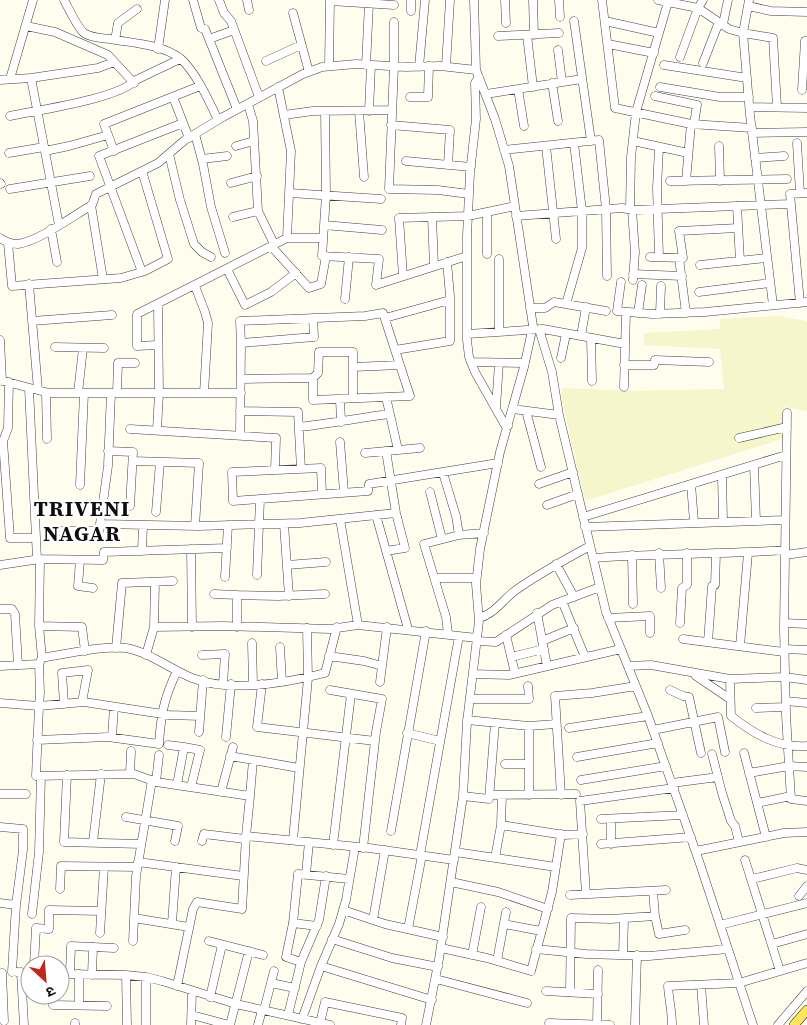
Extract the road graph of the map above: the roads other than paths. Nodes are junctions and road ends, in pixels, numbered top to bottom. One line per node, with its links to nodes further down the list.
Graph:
1 (33, 0): 35 (street)
2 (64, 0): 43 (street)
3 (165, 0): 47 (street)
4 (194, 0): 42 (street)
5 (219, 0): 36 (street)
6 (246, 0): 25 (street)
7 (330, 0): 20 (street); 57 (street)
8 (411, 0): 26 (street)
9 (425, 0): 59 (street)
10 (450, 0): 61 (street)
11 (474, 0): 63 (street)
12 (505, 0): 33 (street)
13 (533, 0): 40 (street)
14 (560, 0): 29 (street)
15 (602, 0): 31 (street)
16 (658, 0): 19 (street)
17 (703, 0): 23 (street)
18 (728, 0): 34 (street)
19 (668, 2): 23 (street); 37 (street)
20 (369, 3): 22 (street); 55 (street)
21 (749, 3): 27 (street); 39 (street)
22 (394, 5)
23 (698, 8): 34 (street); 50 (street)
24 (137, 9): 43 (street)
25 (249, 10)
26 (411, 11)
27 (807, 12)
28 (293, 13): 46 (street)
29 (560, 17)
30 (574, 21): 65 (street)
31 (605, 21): 37 (street); 45 (street)
32 (394, 22): 58 (street)
33 (506, 23)
34 (721, 23): 39 (street); 54 (street)
35 (26, 26): 53 (street); 67 (street)
36 (234, 30): 42 (street); 82 (street)
37 (660, 33): 49 (street)
38 (559, 34): 40 (street)
39 (743, 34): 66 (street); 86 (street)
40 (530, 35): 41 (street); 73 (street)
41 (498, 36)
42 (209, 39): 88 (street)
43 (115, 40): 47 (street)
44 (807, 41): 77 (street)
45 (608, 44): 49 (street); 94 (street)
46 (301, 45): 52 (street); 62 (street)
47 (158, 49): 51 (street)
48 (558, 50): 69 (street)
49 (654, 53): 94 (street)
50 (680, 57)
51 (180, 59): 70 (street); 72 (street)
52 (266, 60)
53 (114, 62): 64 (street); 70 (street)
54 (703, 63)
55 (368, 65): 57 (street); 58 (street); 91 (street)
56 (664, 65): 66 (street)
57 (329, 66): 62 (street)
58 (394, 66): 59 (street); 92 (street)
59 (419, 66): 60 (street)
60 (429, 66): 61 (street); 79 (street)
61 (446, 66): 63 (street)
62 (309, 72): 74 (street)
63 (478, 74): 78 (street); 128 (street)
64 (32, 78): 67 (street); 89 (street)
65 (582, 78): 69 (street); 108 (street)
66 (747, 78): 83 (street)
67 (10, 79): 68 (street)
68 (0, 80)
69 (562, 82): 71 (street)
70 (134, 83): 89 (street)
71 (552, 84): 73 (street); 98 (street)
72 (200, 86): 81 (street); 97 (street)
73 (533, 86): 76 (street)
74 (278, 87): 82 (street); 95 (street)
75 (660, 88): 83 (street)
76 (518, 89): 78 (street); 102 (street)
77 (802, 90)
78 (486, 94): 118 (street)
79 (410, 96)
80 (655, 96): 100 (street)
81 (173, 97): 99 (street); 105 (street)
82 (259, 97): 84 (street)
83 (749, 97): 85 (street)
84 (248, 104): 88 (street); 107 (street)
85 (750, 107): 86 (street); 103 (street)
86 (777, 107): 87 (street)
87 (807, 108)
88 (237, 109): 97 (street)
89 (37, 110): 96 (street); 116 (street)
90 (359, 110): 91 (street); 93 (street); 132 (street)
91 (369, 110): 92 (street)
92 (392, 110): 101 (street)
93 (325, 111): 95 (street); 145 (street)
94 (636, 112): 100 (street); 109 (street)
95 (284, 115): 142 (street)
96 (10, 116)
97 (218, 120): 106 (street)
98 (558, 121)
99 (183, 123): 106 (street); 117 (street)
100 (693, 124): 103 (street); 120 (street)
101 (391, 125): 127 (street); 144 (street)
102 (524, 126)
103 (752, 130): 104 (street); 124 (street)
104 (807, 132)
105 (108, 135): 116 (street); 117 (street)
106 (192, 136): 121 (street); 125 (street)
107 (254, 141): 112 (street); 131 (street)
108 (591, 141): 110 (street); 152 (street)
109 (633, 141): 115 (street); 154 (street)
110 (574, 142): 113 (street); 156 (street)
111 (797, 143): 143 (street)
112 (236, 146)
113 (546, 146): 118 (street); 158 (street)
114 (719, 146): 137 (street)
115 (659, 147): 120 (street); 153 (street)
116 (45, 149): 119 (street); 138 (street)
117 (114, 150): 140 (street)
118 (504, 150): 149 (street)
119 (9, 153)
120 (688, 153): 136 (street)
121 (169, 154): 129 (street); 177 (street)
122 (227, 156): 125 (street)
123 (784, 156): 124 (street)
124 (755, 158): 134 (street)
125 (202, 159): 173 (street)
126 (406, 161): 127 (street)
127 (448, 165): 128 (street)
128 (471, 167): 144 (street)
129 (142, 171): 140 (street); 190 (street)
130 (90, 176): 138 (street)
131 (256, 176): 139 (street); 155 (street)
132 (364, 177)
133 (787, 179): 134 (street)
134 (758, 180): 137 (street); 151 (street)
135 (670, 181): 136 (street)
136 (686, 181): 137 (street)
137 (720, 181)
138 (51, 183): 141 (street); 164 (street)
139 (231, 183)
140 (111, 186): 148 (street); 190 (street)
141 (10, 189)
142 (290, 193): 145 (street); 168 (street)
143 (803, 193): 147 (street)
144 (469, 194): 159 (street)
145 (326, 195): 146 (street); 163 (street)
146 (382, 199)
147 (790, 204): 151 (street); 196 (street)
148 (91, 205): 164 (street); 197 (street)
149 (515, 206): 157 (street); 160 (street)
150 (736, 206): 151 (street); 153 (street); 165 (street)
151 (761, 206): 182 (street)
152 (606, 209): 154 (street); 156 (street); 194 (street)
153 (658, 209): 154 (street); 180 (street)
154 (631, 210): 195 (street)
155 (258, 211): 161 (street); 172 (street)
156 (582, 211): 158 (street); 208 (street)
157 (487, 212): 159 (street); 174 (street)
158 (554, 213): 160 (street); 170 (street)
159 (468, 216): 162 (street); 176 (street)
160 (516, 216): 212 (street)
161 (233, 217)
162 (432, 217): 188 (street); 193 (street)
163 (324, 225): 166 (street); 169 (street)
164 (55, 227): 171 (street); 185 (street)
165 (738, 228): 181 (street); 184 (street)
166 (382, 230)
167 (0, 238): 171 (street)
168 (287, 238): 169 (street); 172 (street)
169 (323, 238): 175 (street)
170 (556, 239)
171 (8, 243): 200 (street)
172 (273, 245): 189 (street); 191 (street)
173 (225, 253)
174 (487, 254)
175 (326, 256): 178 (street); 191 (street)
176 (467, 256): 186 (street); 224 (street)
177 (211, 257)
178 (349, 257): 193 (street); 205 (street)
179 (650, 257): 180 (street)
180 (659, 257): 181 (street)
181 (679, 258): 195 (street)
182 (767, 258): 184 (street); 199 (street)
183 (499, 260): 223 (street)
184 (740, 261): 187 (street)
185 (57, 262)
186 (447, 262): 188 (street); 206 (street)
187 (700, 265)
188 (434, 266): 193 (street)
189 (227, 269): 191 (street); 202 (street)
190 (142, 272): 197 (street)
191 (296, 273)
192 (807, 275): 196 (street)
193 (403, 276)
194 (607, 276)
195 (682, 276): 216 (street)
196 (798, 276): 207 (street)
197 (103, 279): 200 (street)
198 (621, 282): 214 (street)
199 (770, 283): 204 (street); 210 (street)
200 (29, 284): 221 (street)
201 (642, 285): 215 (street)
202 (195, 286): 209 (street); 256 (street)
203 (661, 286): 217 (street)
204 (700, 292)
205 (345, 299)
206 (450, 300): 220 (street); 235 (street)
207 (804, 302): 210 (street)
208 (566, 304): 211 (street); 212 (street)
209 (158, 305): 231 (street); 231 (street)
210 (773, 305): 216 (street)
211 (586, 307): 213 (street); 226 (street)
212 (530, 308): 222 (street)
213 (606, 311)
214 (626, 312): 215 (street); 230 (street)
215 (638, 313): 217 (street)
216 (686, 313): 217 (street)
217 (660, 314)
218 (112, 315): 221 (street)
219 (313, 318): 220 (street); 229 (street); 229 (street)
220 (385, 318): 235 (street)
221 (32, 321): 251 (street)
222 (535, 329): 223 (street); 225 (street); 241 (street); 267 (street)
223 (499, 331): 224 (street)
224 (467, 334): 237 (street)
225 (566, 334): 226 (street); 236 (street)
226 (581, 336): 227 (street)
227 (591, 338): 230 (street); 248 (street)
228 (0, 340): 247 (street)
229 (242, 344): 246 (street)
230 (625, 344): 242 (street)
231 (158, 345): 255 (street)
232 (55, 347): 233 (street)
233 (83, 348): 234 (street); 253 (street)
234 (104, 348)
235 (395, 350): 243 (street)
236 (561, 358)
237 (471, 362): 240 (street); 261 (street)
238 (709, 362): 242 (street)
239 (135, 363): 254 (street)
240 (498, 363): 241 (street); 261 (street)
241 (525, 363): 262 (street)
242 (624, 365): 249 (street)
243 (400, 366): 244 (street); 258 (street)
244 (353, 367): 245 (street); 259 (street)
245 (313, 378): 246 (street); 260 (street)
246 (241, 379): 257 (street)
247 (4, 381): 250 (street); 324 (street)
248 (592, 381)
249 (624, 387)
250 (29, 388): 251 (street); 324 (street)
251 (38, 390): 252 (street)
252 (46, 393): 253 (street); 275 (street)
253 (81, 393): 254 (street); 297 (street)
254 (114, 393): 255 (street); 280 (street)
255 (159, 393): 256 (street); 273 (street)
256 (204, 393): 257 (street)
257 (241, 393): 263 (street)
258 (386, 397): 259 (street); 266 (street)
259 (353, 398): 260 (street)
260 (340, 399): 268 (street)
261 (496, 409): 269 (street)
262 (513, 409): 264 (street); 269 (street)
263 (240, 411): 270 (street); 274 (street)
264 (526, 411): 267 (street); 288 (street)
265 (787, 413): 271 (street)
266 (389, 414): 268 (street); 279 (street)
267 (559, 415): 291 (street)
268 (341, 422): 270 (street)
269 (508, 426): 286 (street)
270 (299, 427): 289 (street)
271 (787, 427): 276 (street); 283 (street)
272 (130, 429): 273 (street)
273 (157, 430): 274 (street)
274 (240, 435): 290 (street)
275 (48, 438)
276 (739, 438)
277 (340, 442): 298 (street)
278 (420, 448): 279 (street)
279 (398, 450): 281 (street)
280 (108, 451): 284 (street); 314 (street)
281 (386, 451): 282 (street); 294 (street)
282 (366, 454)
283 (786, 455): 287 (street); 310 (street)
284 (133, 460): 285 (street); 304 (street)
285 (160, 462): 305 (street); 318 (street)
286 (498, 463): 292 (street); 322 (street)
287 (754, 465): 293 (street); 311 (street)
288 (541, 467)
289 (301, 469): 290 (street); 300 (street)
290 (275, 470): 302 (street)
291 (572, 472): 295 (street); 301 (street)
292 (442, 473): 294 (street); 323 (street)
293 (722, 475): 296 (street); 313 (street)
294 (391, 482): 298 (street); 306 (street)
295 (539, 484)
296 (691, 484): 308 (street); 312 (street)
297 (80, 485)
298 (344, 492): 300 (street)
299 (430, 492): 325 (street)
300 (322, 494): 302 (street)
301 (578, 494): 303 (street); 308 (street)
302 (260, 499): 315 (street)
303 (547, 505)
304 (130, 506)
305 (156, 512)
306 (396, 513): 307 (street); 330 (street)
307 (376, 515): 309 (street); 330 (street)
308 (583, 516): 320 (street)
309 (340, 519): 316 (street); 367 (street)
310 (785, 520): 311 (street); 331 (street)
311 (756, 521): 313 (street)
312 (694, 522): 313 (street); 320 (street)
313 (723, 522)
314 (100, 524): 317 (street); 321 (street)
315 (259, 524): 316 (street); 319 (street); 345 (street)
316 (284, 524): 344 (street)
317 (143, 525): 318 (street); 329 (street)
318 (195, 526): 319 (street)
319 (228, 526): 327 (street)
320 (585, 527): 326 (street)
321 (52, 531)
322 (484, 533): 323 (street); 348 (street)
323 (459, 535): 325 (street)
324 (36, 538): 339 (street)
325 (442, 540): 347 (street)
326 (590, 546): 338 (street); 342 (street)
327 (227, 548): 328 (street); 346 (street)
328 (191, 549): 329 (street); 371 (street)
329 (142, 551): 340 (street)
330 (386, 551): 377 (street)
331 (785, 552): 332 (street); 335 (street); 366 (street)
332 (807, 552)
333 (687, 553): 334 (street); 336 (street); 365 (street)
334 (716, 553): 335 (street); 385 (street)
335 (748, 553): 388 (street)
336 (659, 554): 337 (street); 353 (street)
337 (632, 555): 338 (street); 360 (street)
338 (592, 558): 351 (street)
339 (38, 559): 340 (street); 343 (street); 369 (street)
340 (80, 560): 352 (street)
341 (326, 562): 344 (street)
342 (556, 564): 358 (street); 363 (street)
343 (0, 565)
344 (287, 565): 357 (street)
345 (257, 575)
346 (225, 577)
347 (434, 578): 348 (street); 380 (street)
348 (476, 578): 363 (street)
349 (154, 582): 350 (street); 370 (street); 390 (street)
350 (173, 582)
351 (600, 587): 358 (street); 364 (street)
352 (93, 588)
353 (661, 588)
354 (214, 594): 356 (street)
355 (325, 594): 357 (street)
356 (237, 595): 357 (street); 372 (street)
357 (289, 596)
358 (574, 596): 359 (street)
359 (562, 601): 362 (street); 376 (street)
360 (633, 604)
361 (0, 610): 401 (street)
362 (537, 614): 381 (street); 387 (street)
363 (479, 618): 383 (street)
364 (608, 618): 379 (street); 391 (street)
365 (680, 623)
366 (784, 623): 368 (street); 392 (street)
367 (358, 624): 373 (street); 374 (street)
368 (807, 624)
369 (39, 626): 394 (street); 400 (street)
370 (154, 627): 371 (street); 395 (street)
371 (192, 627): 372 (street)
372 (237, 627): 375 (street)
373 (336, 627): 375 (street); 397 (street)
374 (387, 627): 377 (street); 403 (street)
375 (307, 628): 411 (street)
376 (574, 628): 387 (street); 399 (street)
377 (408, 629): 378 (street)
378 (426, 631): 380 (street); 446 (street)
379 (650, 633)
380 (448, 634): 382 (street)
381 (506, 635): 383 (street); 398 (street)
382 (459, 636): 383 (street); 452 (street)
383 (477, 639): 409 (street)
384 (682, 639): 385 (street)
385 (708, 642): 388 (street)
386 (252, 643): 418 (street)
387 (543, 645): 398 (street); 404 (street)
388 (740, 646): 392 (street)
389 (280, 647): 415 (street)
390 (116, 648): 394 (street); 395 (street)
391 (621, 649): 399 (street); 405 (street)
392 (784, 650): 393 (street); 410 (street)
393 (807, 650)
394 (85, 651): 400 (street)
395 (146, 655): 406 (street)
396 (202, 655): 417 (street)
397 (329, 656): 403 (street); 411 (street)
398 (511, 657): 407 (street)
399 (585, 657): 404 (street)
400 (40, 661): 401 (street); 431 (street)
401 (18, 665): 402 (street)
402 (0, 666)
403 (382, 666): 416 (street)
404 (547, 666): 407 (street)
405 (628, 666): 408 (street); 420 (street)
406 (178, 670): 413 (street); 434 (street)
407 (515, 673): 409 (street)
408 (694, 673): 412 (street); 425 (street)
409 (473, 674): 424 (street)
410 (785, 677): 412 (street); 414 (street); 430 (street)
411 (308, 678): 415 (street); 445 (street)
412 (730, 679): 425 (street)
413 (203, 680): 417 (street); 435 (street)
414 (807, 680)
415 (282, 682): 418 (street)
416 (380, 682)
417 (227, 684): 418 (street); 448 (street)
418 (258, 684): 445 (street)
419 (528, 686): 424 (street)
420 (636, 686): 436 (street); 440 (street)
421 (330, 690): 423 (street)
422 (670, 690): 438 (street)
423 (351, 694): 449 (street); 451 (street)
424 (470, 699): 437 (street)
425 (730, 699): 455 (street)
426 (82, 702): 429 (street); 429 (street); 432 (street)
427 (0, 703): 431 (street)
428 (807, 703): 430 (street)
429 (64, 704): 431 (street)
430 (786, 704): 433 (street); 455 (street)
431 (39, 706): 450 (street)
432 (114, 707): 434 (street); 447 (street)
433 (756, 708)
434 (161, 714): 435 (street); 447 (street)
435 (200, 716): 444 (street)
436 (648, 716): 442 (street); 443 (street)
437 (467, 720): 439 (street); 494 (street)
438 (694, 722): 443 (street); 460 (street); 461 (street)
439 (495, 723): 441 (street); 489 (street)
440 (556, 724): 441 (street); 492 (street)
441 (528, 726): 469 (street)
442 (569, 728)
443 (653, 730): 453 (street)
444 (199, 732)
445 (302, 732): 449 (street); 473 (street)
446 (407, 733): 452 (street); 505 (street)
447 (112, 737): 450 (street)
448 (226, 737)
449 (345, 737): 451 (street); 519 (street)
450 (37, 740): 478 (street)
451 (375, 741): 522 (street)
452 (440, 741): 527 (street)
453 (658, 743): 466 (street); 470 (street)
454 (168, 745): 457 (street)
455 (788, 746): 456 (street); 471 (street)
456 (807, 746)
457 (184, 747): 482 (street); 484 (street)
458 (233, 747): 465 (street)
459 (131, 751): 476 (street)
460 (725, 752)
461 (701, 753)
462 (744, 753): 474 (street)
463 (159, 754): 481 (street)
464 (712, 754): 479 (street)
465 (230, 756): 467 (street); 485 (street)
466 (577, 757)
467 (253, 760): 473 (street); 493 (street)
468 (505, 764): 469 (street)
469 (529, 764): 491 (street)
470 (666, 766): 480 (street); 483 (street)
471 (790, 766): 472 (street); 474 (street); 495 (street)
472 (807, 767)
473 (299, 768): 512 (street)
474 (749, 772): 497 (street)
475 (100, 774): 476 (street); 477 (street); 515 (street)
476 (130, 774): 481 (street)
477 (67, 775): 478 (street); 515 (street)
478 (41, 776): 526 (street)
479 (718, 776): 483 (street); 517 (street)
480 (581, 780)
481 (154, 781): 482 (street); 502 (street)
482 (177, 785): 484 (street)
483 (673, 786): 498 (street); 508 (street)
484 (191, 787): 485 (street)
485 (221, 792): 493 (street)
486 (0, 794): 487 (street)
487 (26, 794)
488 (576, 794): 492 (street)
489 (490, 795): 490 (street); 494 (street)
490 (502, 795): 491 (street); 503 (street)
491 (529, 795): 492 (street)
492 (561, 795)
493 (250, 796): 509 (street)
494 (463, 796): 528 (street)
495 (791, 796): 496 (street); 497 (street)
496 (807, 801)
497 (757, 803): 511 (street)
498 (683, 814): 501 (street); 510 (street)
499 (126, 817): 502 (street)
500 (601, 819): 501 (street)
501 (611, 819): 521 (street)
502 (145, 820): 513 (street); 518 (street)
503 (501, 825): 507 (street); 529 (street)
504 (0, 827): 523 (street)
505 (390, 831)
506 (807, 832): 511 (street)
507 (561, 834): 508 (street); 534 (street)
508 (583, 834): 546 (street)
509 (246, 837): 512 (street); 514 (street); 537 (street)
510 (691, 837): 521 (street); 525 (street)
511 (766, 837): 517 (street)
512 (293, 840): 516 (street)
513 (175, 841)
514 (202, 841)
515 (93, 842): 518 (street)
516 (309, 842): 519 (street); 536 (street)
517 (739, 842): 525 (street)
518 (141, 844): 531 (street)
519 (333, 844): 522 (street)
520 (602, 844): 521 (street)
521 (611, 844)
522 (359, 847): 524 (street); 539 (street)
523 (23, 850): 526 (street); 551 (street)
524 (385, 850): 527 (street); 562 (street)
525 (696, 851): 566 (street)
526 (39, 852): 557 (street)
527 (421, 855): 528 (street); 569 (street)
528 (454, 856): 529 (street); 541 (street)
529 (495, 858): 534 (street)
530 (745, 860): 540 (street)
531 (138, 864): 532 (street); 533 (street); 560 (street)
532 (104, 867): 543 (street); 555 (street)
533 (176, 867): 537 (street); 563 (street)
534 (556, 867): 553 (street)
535 (807, 870): 540 (street)
536 (306, 874): 538 (street); 564 (street)
537 (244, 876): 567 (street)
538 (326, 876): 539 (street); 568 (street)
539 (349, 879): 554 (street)
540 (752, 880): 558 (street)
541 (451, 882): 553 (street); 574 (street)
542 (807, 886): 548 (street)
543 (60, 889)
544 (666, 890): 545 (street)
545 (653, 891): 546 (street); 559 (street)
546 (586, 894): 547 (street)
547 (570, 895)
548 (799, 896)
549 (0, 903): 551 (street)
550 (807, 903): 558 (street)
551 (16, 905): 599 (street)
552 (481, 907): 589 (street)
553 (548, 909): 571 (street)
554 (343, 910): 562 (street); 575 (street)
555 (101, 911): 572 (street); 587 (street)
556 (506, 912): 565 (street)
557 (32, 914)
558 (762, 914): 566 (street); 578 (street)
559 (655, 916): 561 (street); 570 (street)
560 (134, 918): 563 (street); 576 (street)
561 (624, 919): 586 (street); 590 (street)
562 (373, 920): 569 (street)
563 (172, 923): 567 (street)
564 (293, 923): 568 (street); 593 (street)
565 (504, 924): 571 (street); 592 (street)
566 (720, 924): 584 (street)
567 (188, 926): 613 (street)
568 (317, 926): 593 (street)
569 (408, 929): 574 (street)
570 (685, 930)
571 (541, 931): 583 (street)
572 (100, 933)
573 (807, 934): 578 (street)
574 (443, 937): 582 (street)
575 (332, 939): 595 (street); 596 (street)
576 (133, 941)
577 (209, 942): 579 (street)
578 (772, 944): 598 (street)
579 (222, 945): 585 (street); 621 (street)
580 (93, 947): 581 (street); 603 (street); 605 (street)
581 (114, 948)
582 (441, 948): 589 (street); 596 (street)
583 (536, 949): 586 (street); 592 (street)
584 (728, 949): 591 (street); 611 (street)
585 (249, 951): 588 (street); 624 (street)
586 (570, 952): 590 (street); 619 (street)
587 (35, 955)
588 (264, 955)
589 (472, 955): 592 (street)
590 (624, 955): 591 (street)
591 (637, 955): 648 (street)
592 (497, 961)
593 (301, 962): 615 (street)
594 (806, 963): 598 (street)
595 (321, 966): 622 (street); 633 (street)
596 (438, 967): 609 (street)
597 (598, 970): 620 (street)
598 (780, 971): 611 (street)
599 (12, 972): 600 (street); 602 (street)
600 (20, 972)
601 (274, 972): 610 (street)
602 (1, 973): 634 (street)
603 (70, 974): 604 (street)
604 (79, 974): 605 (street); 627 (street)
605 (92, 975): 606 (street)
606 (126, 975): 608 (street); 638 (street)
607 (668, 977): 614 (street)
608 (146, 978): 613 (street); 639 (street)
609 (436, 979): 622 (street); 623 (street)
610 (271, 983): 615 (street); 629 (street)
611 (740, 983): 612 (street); 651 (street)
612 (701, 985): 614 (street); 650 (street)
613 (177, 986): 616 (street)
614 (668, 986): 649 (street)
615 (295, 988): 632 (street)
616 (192, 991): 621 (street); 631 (street)
617 (546, 991): 619 (street)
618 (807, 991): 652 (street)
619 (570, 992): 620 (street)
620 (598, 994): 646 (street)
621 (210, 997): 624 (street)
622 (432, 1000): 645 (street)
623 (527, 1003)
624 (236, 1004): 629 (street); 641 (street)
625 (23, 1005): 637 (street)
626 (70, 1005): 627 (street)
627 (79, 1005): 628 (street)
628 (107, 1006)
629 (263, 1010): 632 (street); 642 (street)
630 (807, 1010): 653 (main road)
631 (192, 1015): 640 (street); 641 (street)
632 (288, 1016): 633 (street)
633 (302, 1019): 636 (street)
634 (4, 1021)
635 (549, 1022): 646 (street)
636 (320, 1023): 643 (street); 644 (street)
637 (24, 1025)
638 (127, 1025)
639 (146, 1025)
640 (191, 1025)
641 (230, 1025)
642 (258, 1025)
643 (330, 1025)
644 (401, 1025)
645 (426, 1025)
646 (597, 1025): 647 (street)
647 (610, 1025)
648 (635, 1025)
649 (672, 1025)
650 (704, 1025)
651 (753, 1025)
652 (778, 1025)
653 (794, 1025)

